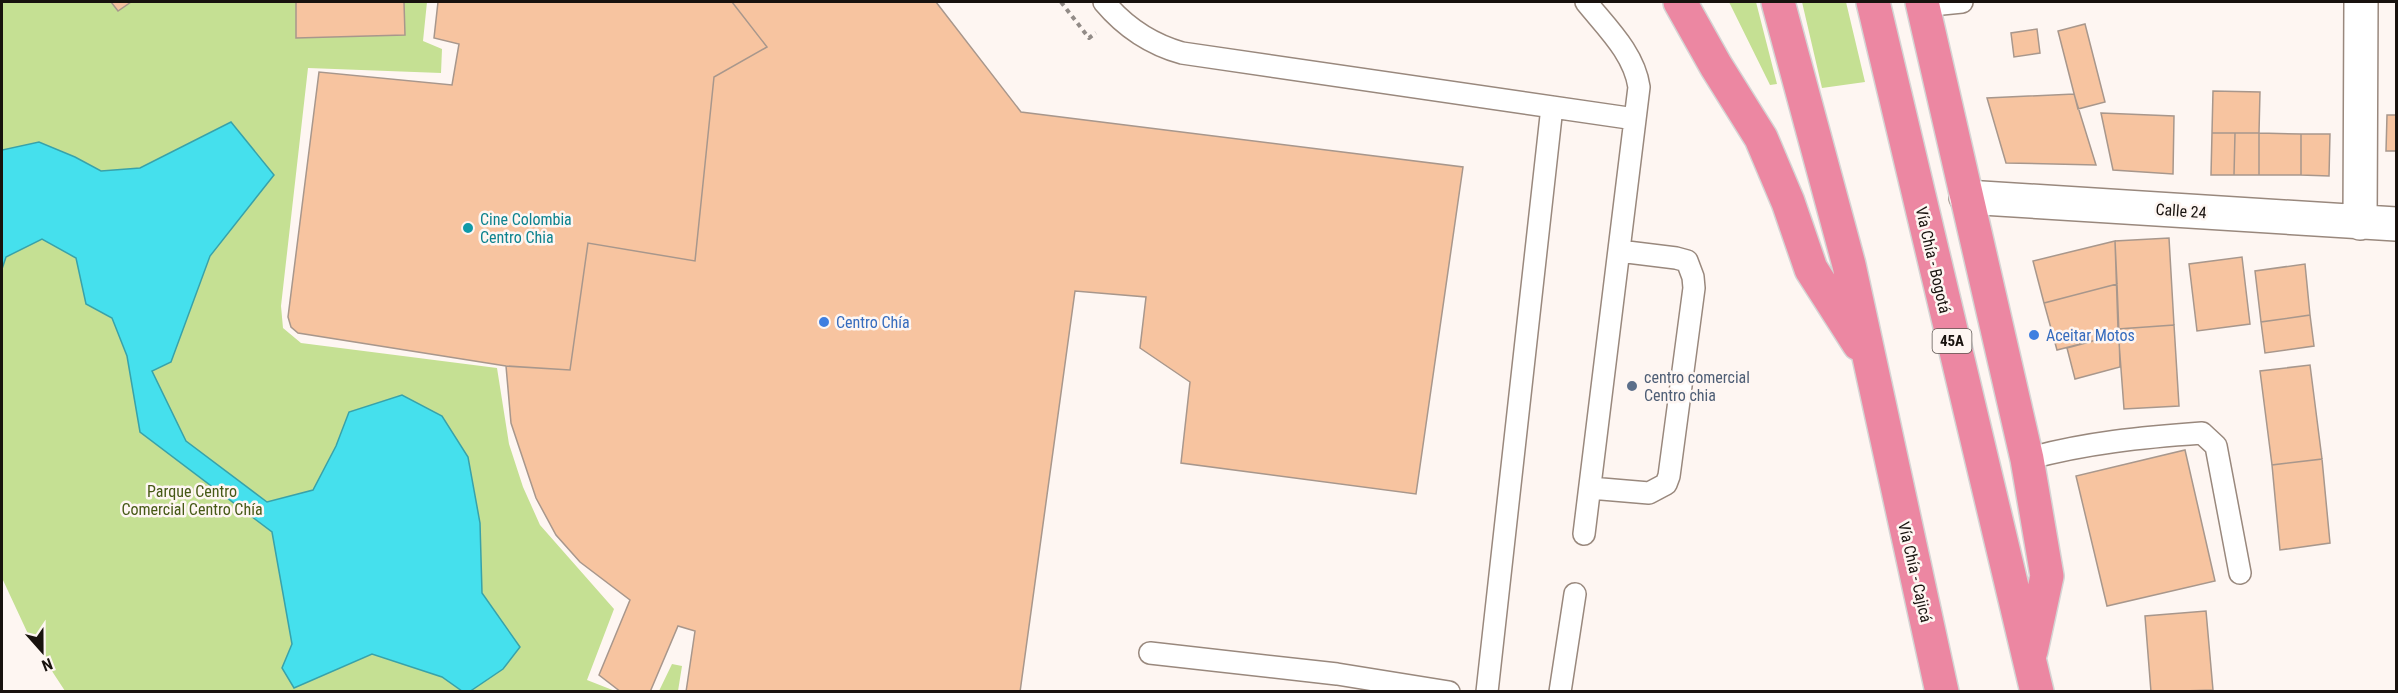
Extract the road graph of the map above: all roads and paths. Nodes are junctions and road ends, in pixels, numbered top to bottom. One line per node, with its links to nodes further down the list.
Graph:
1 (1104, 2): 9 (lane)
2 (1587, 2): 10 (lane)
3 (1680, 2): 15 (highway)
4 (1778, 2): 15 (highway, Vía Chía - Cajicá)
5 (1962, 2): 7 (lane)
6 (2361, 2): 12 (street)
7 (1922, 4): 11 (highway)
8 (1875, 12): 22 (highway, Vía Chía - Bogotá / 45A)
9 (1552, 107): 10 (lane); 25 (lane)
10 (1635, 119): 14 (lane)
11 (1966, 197): 12 (street, Calle 24); 16 (highway)
12 (2360, 223): 13 (street, Calle 24)
13 (2397, 224)
14 (1619, 251): 17 (lane); 17 (lane)
15 (1869, 361): 27 (highway, Vía Chía - Cajicá)
16 (2028, 459): 19 (lane); 22 (highway)
17 (1590, 488): 18 (lane)
18 (1584, 534)
19 (2240, 573)
20 (1575, 594): 26 (lane)
21 (1150, 652): 23 (lane)
22 (2030, 658): 28 (highway, 45A)
23 (1336, 683): 24 (lane)
24 (1449, 692)
25 (1487, 692)
26 (1560, 692)
27 (1942, 692)
28 (2037, 692)

